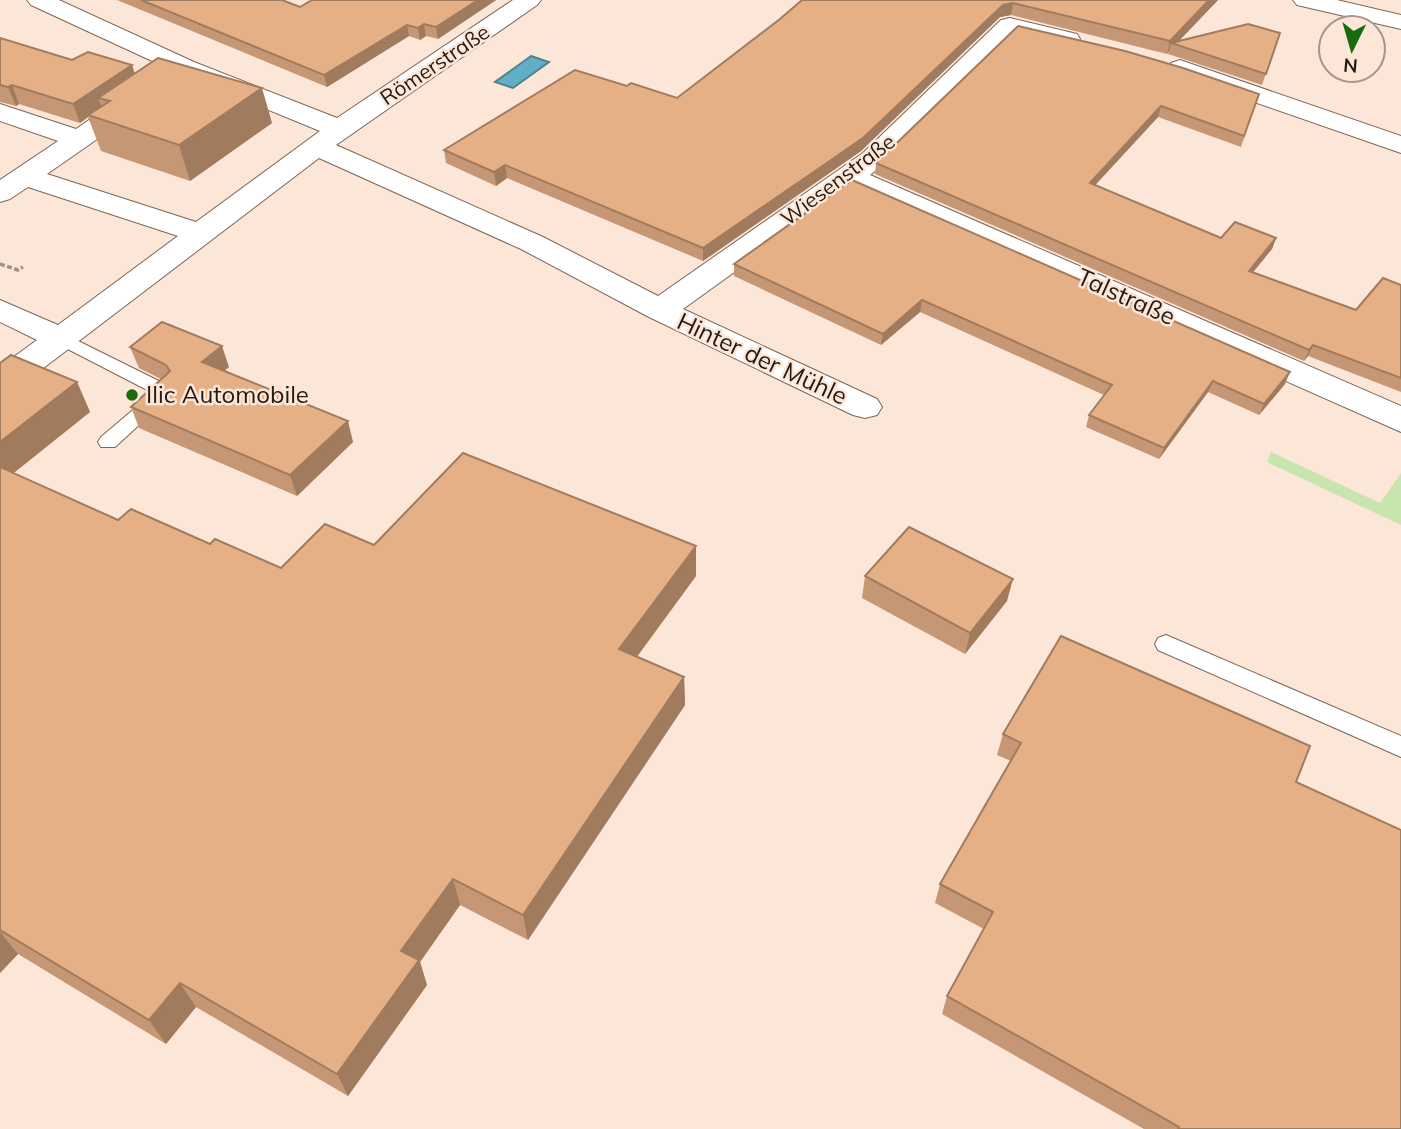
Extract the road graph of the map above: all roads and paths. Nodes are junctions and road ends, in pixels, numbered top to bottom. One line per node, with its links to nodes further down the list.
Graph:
1 (39, 0): 7 (street)
2 (529, 0): 9 (street, Römerstraße)
3 (1305, 0): 4 (street)
4 (1401, 22)
5 (1097, 46): 13 (street, Wiesenstraße)
6 (1152, 60): 11 (street)
7 (167, 79): 9 (street); 10 (street)
8 (0, 112): 10 (street)
9 (329, 138): 15 (street, Römerstraße); 19 (street)
10 (80, 139): 12 (street)
11 (1401, 145)
12 (25, 176): 14 (street); 15 (street)
13 (849, 176): 19 (street, Wiesenstraße); 23 (street, Talstraße)
14 (0, 193)
15 (202, 234): 20 (street, Römerstraße)
16 (0, 264): 17 (path)
17 (23, 267)
18 (0, 310): 20 (street)
19 (660, 310): 22 (street, Hinter der Mühle)
20 (62, 339): 21 (street, Römerstraße); 24 (lane)
21 (0, 384)
22 (865, 407)
23 (1401, 420)
24 (108, 442)
25 (1166, 644): 26 (lane)
26 (1401, 747)

